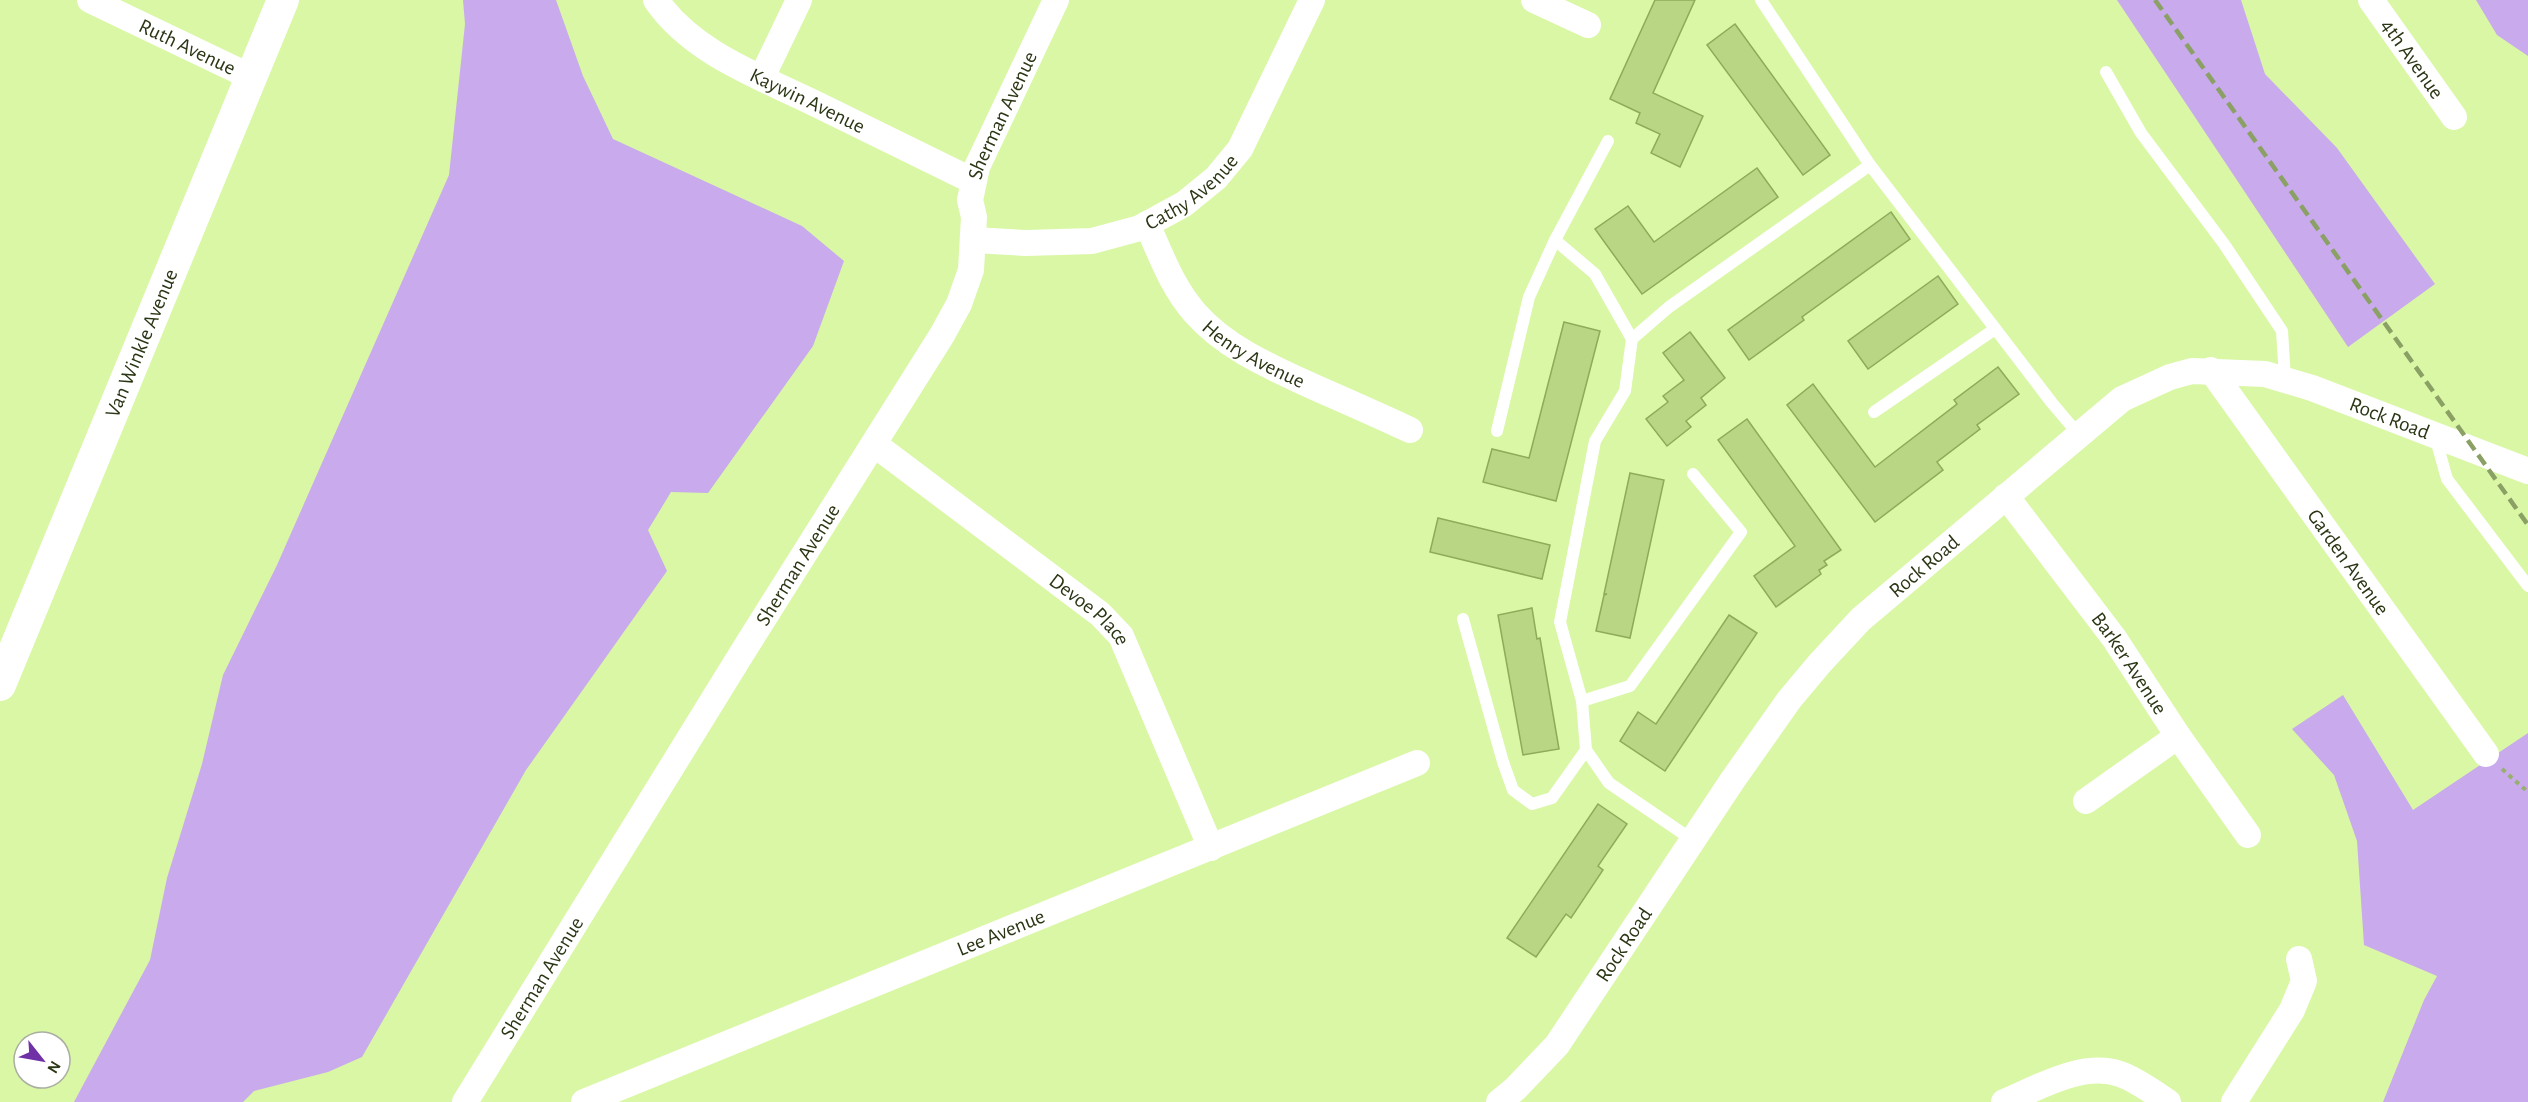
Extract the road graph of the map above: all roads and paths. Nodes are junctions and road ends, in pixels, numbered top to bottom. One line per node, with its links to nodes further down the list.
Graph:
1 (90, 0): 12 (street, Ruth Avenue)
2 (283, 0): 12 (street, Van Winkle Avenue)
3 (656, 0): 13 (street, Kaywin Avenue)
4 (799, 0): 13 (street)
5 (1056, 0): 17 (street, Sherman Avenue)
6 (1312, 0): 18 (street, Cathy Avenue)
7 (1534, 0): 10 (street)
8 (1761, 0): 16 (lane)
9 (2371, 0): 14 (street, 4th Avenue)
10 (1588, 26)
11 (2106, 72): 24 (lane)
12 (251, 77): 36 (street, Van Winkle Avenue)
13 (762, 77): 17 (street, Kaywin Avenue)
14 (2454, 117)
15 (1608, 141): 20 (lane)
16 (1870, 165): 21 (lane); 22 (lane)
17 (973, 182): 19 (street, Sherman Avenue)
18 (1147, 224): 19 (street, Cathy Avenue); 26 (street, Henry Avenue)
19 (974, 240): 30 (street, Sherman Avenue)
20 (1555, 240): 22 (lane); 27 (lane)
21 (1995, 329): 25 (lane); 28 (lane)
22 (1632, 339): 37 (lane)
23 (2211, 370): 24 (street, Rock Road); 28 (street, Rock Road); 40 (street, Garden Avenue)
24 (2285, 378): 29 (street, Rock Road)
25 (1874, 412)
26 (1410, 430)
27 (1497, 431)
28 (2079, 435): 33 (street, Rock Road)
29 (2435, 435): 31 (street, Rock Road); 34 (lane)
30 (874, 444): 46 (street, Devoe Place); 48 (street, Sherman Avenue)
31 (2528, 471)
32 (1693, 474): 37 (lane)
33 (2006, 496): 38 (street, Barker Avenue); 45 (street, Rock Road)
34 (2528, 586)
35 (1463, 619): 39 (lane)
36 (0, 684)
37 (1582, 701): 39 (lane)
38 (2178, 736): 43 (street); 44 (street, Barker Avenue)
39 (1586, 750): 45 (lane)
40 (2486, 753): 42 (path)
41 (1417, 763): 46 (street, Lee Avenue)
42 (2528, 792)
43 (2086, 801)
44 (2248, 835)
45 (1694, 840): 50 (street, Rock Road)
46 (1211, 848): 49 (street, Lee Avenue)
47 (2300, 959): 53 (street)
48 (465, 1102)
49 (584, 1102)
50 (1499, 1102)
51 (2004, 1102): 52 (street)
52 (2169, 1102)
53 (2234, 1102)

